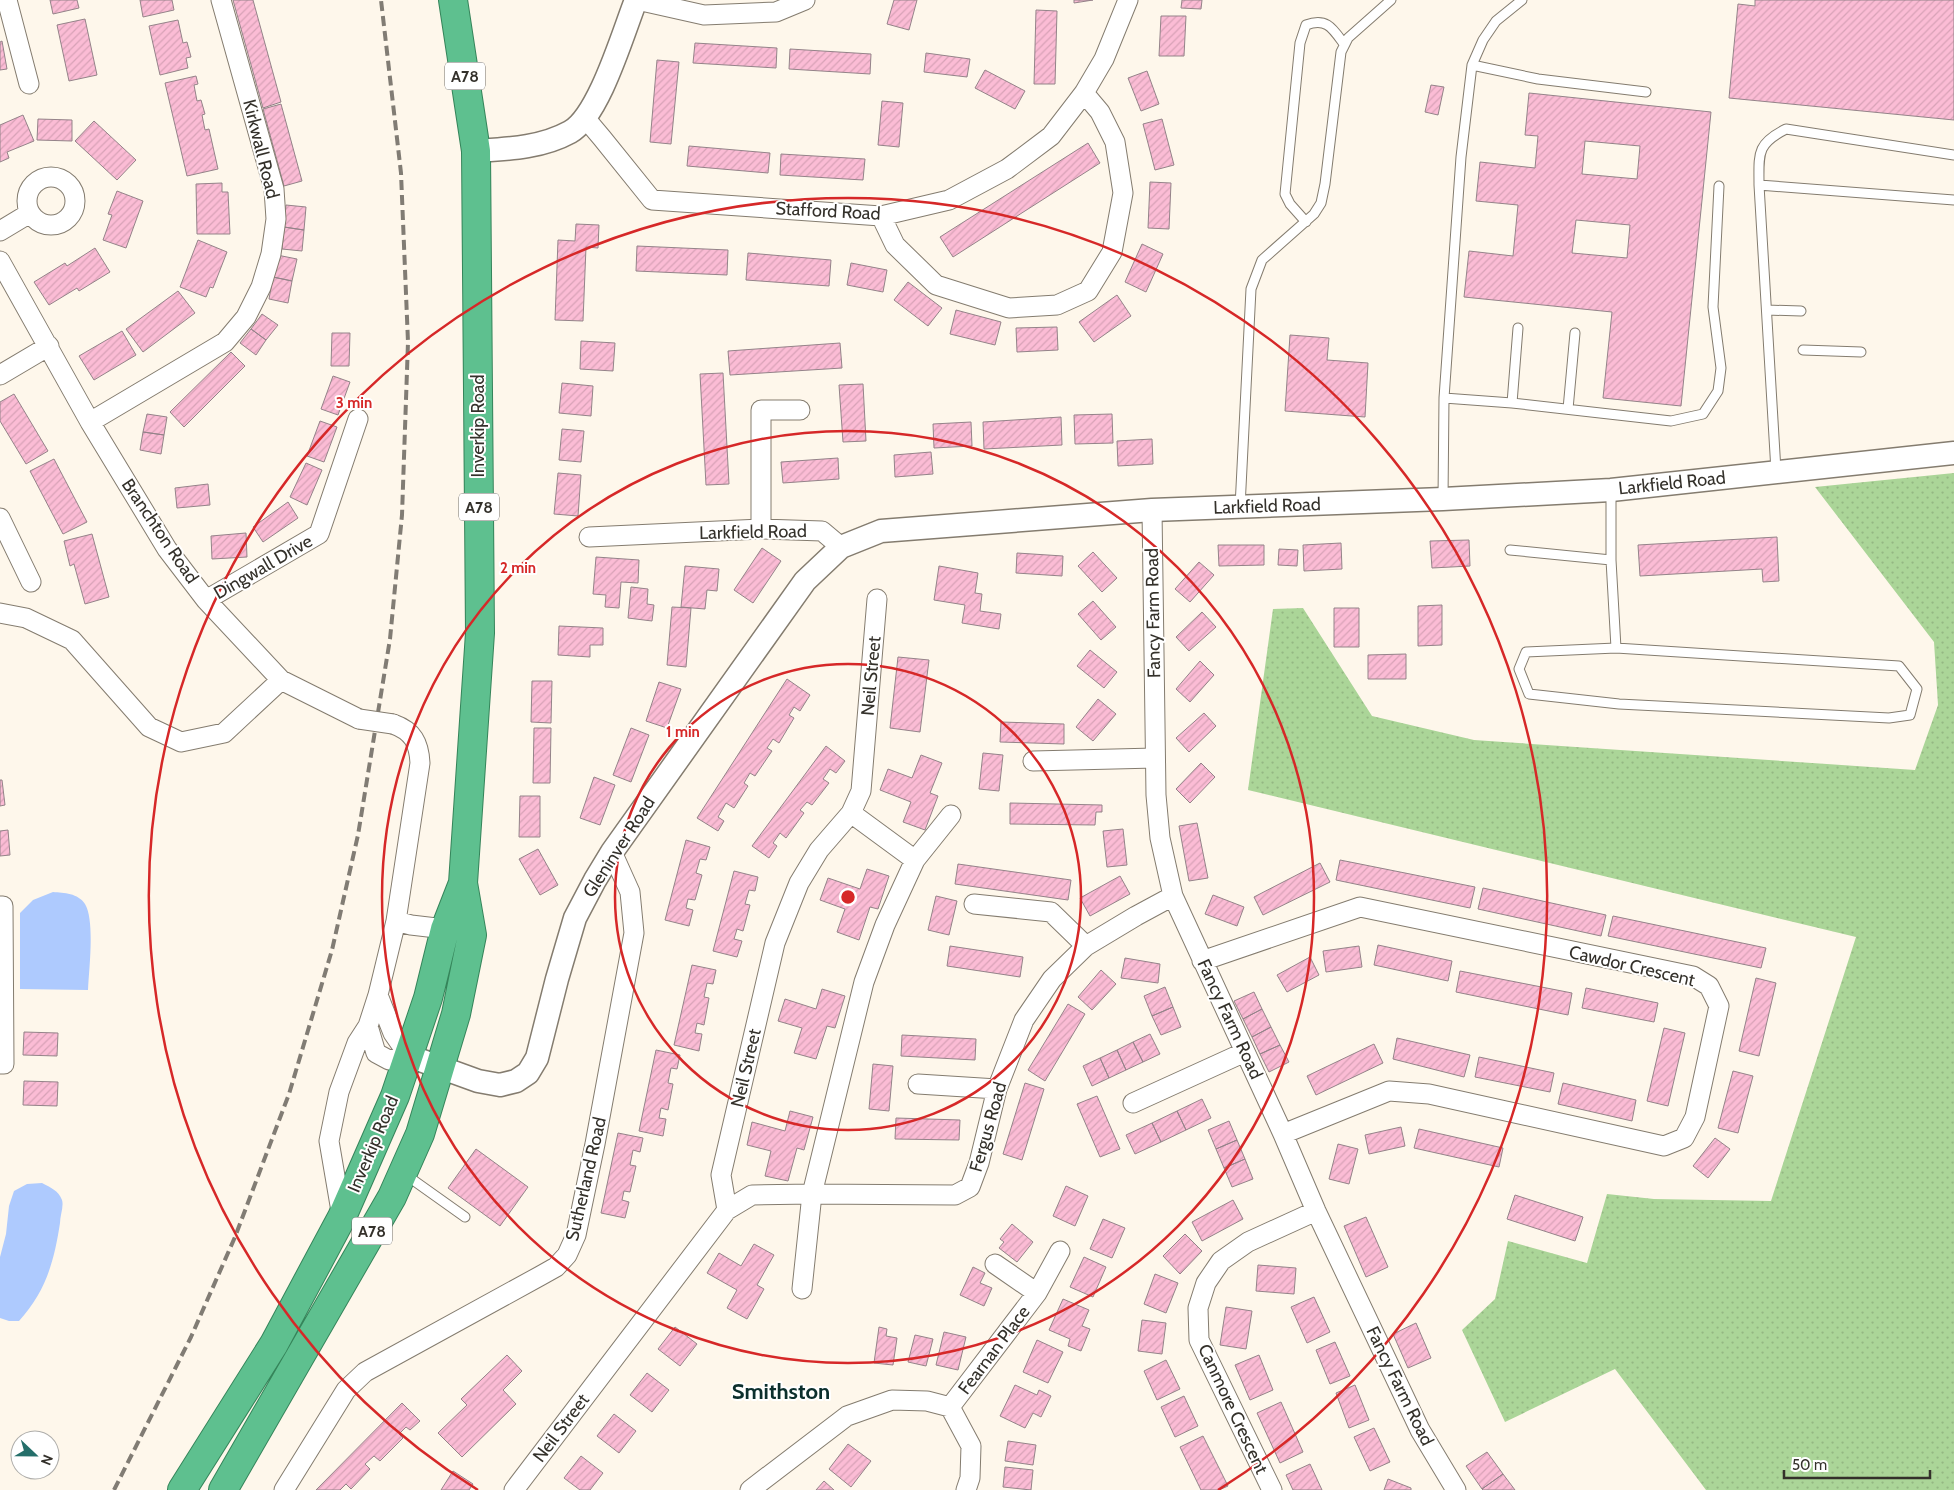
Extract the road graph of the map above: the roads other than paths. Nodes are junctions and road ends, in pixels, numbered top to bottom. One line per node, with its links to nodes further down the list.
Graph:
1 (7, 0): 11 (street)
2 (221, 0): 38 (street, Kirkwall Road)
3 (453, 0): 15 (highway, Inverkip Road / A78)
4 (636, 0): 5 (street); 14 (street)
5 (805, 0)
6 (1128, 0): 13 (street, Stafford Road)
7 (1391, 0): 9 (lane)
8 (1522, 0): 10 (lane)
9 (1344, 44): 22 (lane); 22 (lane)
10 (1472, 65): 12 (lane); 33 (lane)
11 (29, 84)
12 (1646, 92)
13 (1084, 93): 21 (street, Stafford Road); 21 (street)
14 (586, 119): 15 (street); 21 (street, Stafford Road)
15 (476, 151): 64 (highway, Inverkip Road / A78)
16 (1954, 155): 17 (lane)
17 (1759, 185): 19 (lane); 25 (lane)
18 (1719, 186): 35 (lane)
19 (1954, 200)
20 (30, 213): 23 (street)
21 (882, 216)
22 (1306, 222): 43 (lane)
23 (0, 232)
24 (0, 261): 29 (street, Branchton Road)
25 (1766, 310): 26 (lane); 40 (lane)
26 (1801, 310)
27 (1518, 328): 34 (lane)
28 (1575, 333): 35 (lane)
29 (49, 346): 32 (street); 38 (street, Branchton Road)
30 (1804, 350): 31 (lane)
31 (1860, 352)
32 (0, 375)
33 (1444, 398): 34 (lane); 42 (lane)
34 (1512, 402): 35 (lane)
35 (1568, 409)
36 (800, 410): 46 (street)
37 (358, 419): 54 (street, Dingwall Drive)
38 (90, 422): 54 (street, Branchton Road)
39 (1954, 453): 40 (street, Larkfield Road)
40 (1776, 472): 41 (street, Larkfield Road)
41 (1611, 490): 42 (street, Larkfield Road); 51 (lane)
42 (1444, 499): 43 (street, Larkfield Road)
43 (1240, 507): 44 (street, Larkfield Road)
44 (1152, 510): 48 (street, Larkfield Road); 58 (street, Fancy Farm Road)
45 (0, 518): 50 (street)
46 (761, 529): 47 (street, Larkfield Road); 48 (street, Larkfield Road)
47 (589, 537)
48 (841, 547): 62 (street, Gleninver Road)
49 (1510, 550): 51 (lane)
50 (7, 552): 52 (street)
51 (1611, 560): 56 (lane)
52 (31, 582)
53 (877, 599): 60 (street, Neil Street)
54 (206, 600): 57 (street, Branchton Road)
55 (0, 613): 57 (street)
56 (1616, 648): 56 (lane)
57 (281, 680): 68 (street, Branchton Road, bridge)
58 (1155, 758): 59 (street); 65 (street, Fancy Farm Road)
59 (1033, 761)
60 (851, 813): 63 (street); 84 (street, Neil Street)
61 (951, 815): 63 (street)
62 (612, 852): 77 (street, Gleninver Road); 95 (street, Sutherland Road)
63 (915, 860): 83 (street)
64 (463, 883): 69 (highway, Inverkip Road / A78); 77 (highway, Inverkip Road / A78)
65 (1173, 896): 70 (street, Fergus Road); 71 (street, Fancy Farm Road)
66 (974, 904): 70 (street)
67 (0, 906): 76 (street)
68 (396, 921): 69 (street); 72 (street)
69 (445, 928): 75 (highway, Inverkip Road / A78)
70 (1086, 946): 79 (street, Fergus Road)
71 (1202, 961): 74 (street, Fancy Farm Road); 81 (street, Cawdor Crescent)
72 (378, 996): 73 (street); 75 (street)
73 (368, 1026): 75 (street); 86 (street)
74 (1245, 1052): 80 (street); 81 (street, Fancy Farm Road)
75 (409, 1056): 77 (street, Gleninver Road); 86 (highway, Inverkip Road / A78)
76 (0, 1064)
77 (441, 1068): 82 (highway, Inverkip Road / A78)
78 (918, 1084): 79 (street)
79 (997, 1089): 83 (street, Fergus Road)
80 (1133, 1103)
81 (1283, 1134): 85 (street, Fancy Farm Road)
82 (402, 1173): 87 (lane); 94 (highway, Inverkip Road / A78)
83 (812, 1194): 84 (street, Fergus Road); 90 (street)
84 (728, 1210): 96 (street, Neil Street)
85 (1316, 1211): 99 (street, Canmore Crescent); 100 (street, Fancy Farm Road)
86 (342, 1217): 93 (highway, Inverkip Road / A78)
87 (465, 1217)
88 (1060, 1251): 91 (street, Fearnan Place)
89 (996, 1264): 91 (street, Fearnan Place)
90 (802, 1289)
91 (1037, 1293): 92 (street, Fearnan Place)
92 (950, 1408): 97 (street); 98 (street)
93 (182, 1490)
94 (223, 1490)
95 (284, 1490)
96 (514, 1490)
97 (750, 1490)
98 (966, 1490)
99 (1272, 1490)
100 (1456, 1490)

